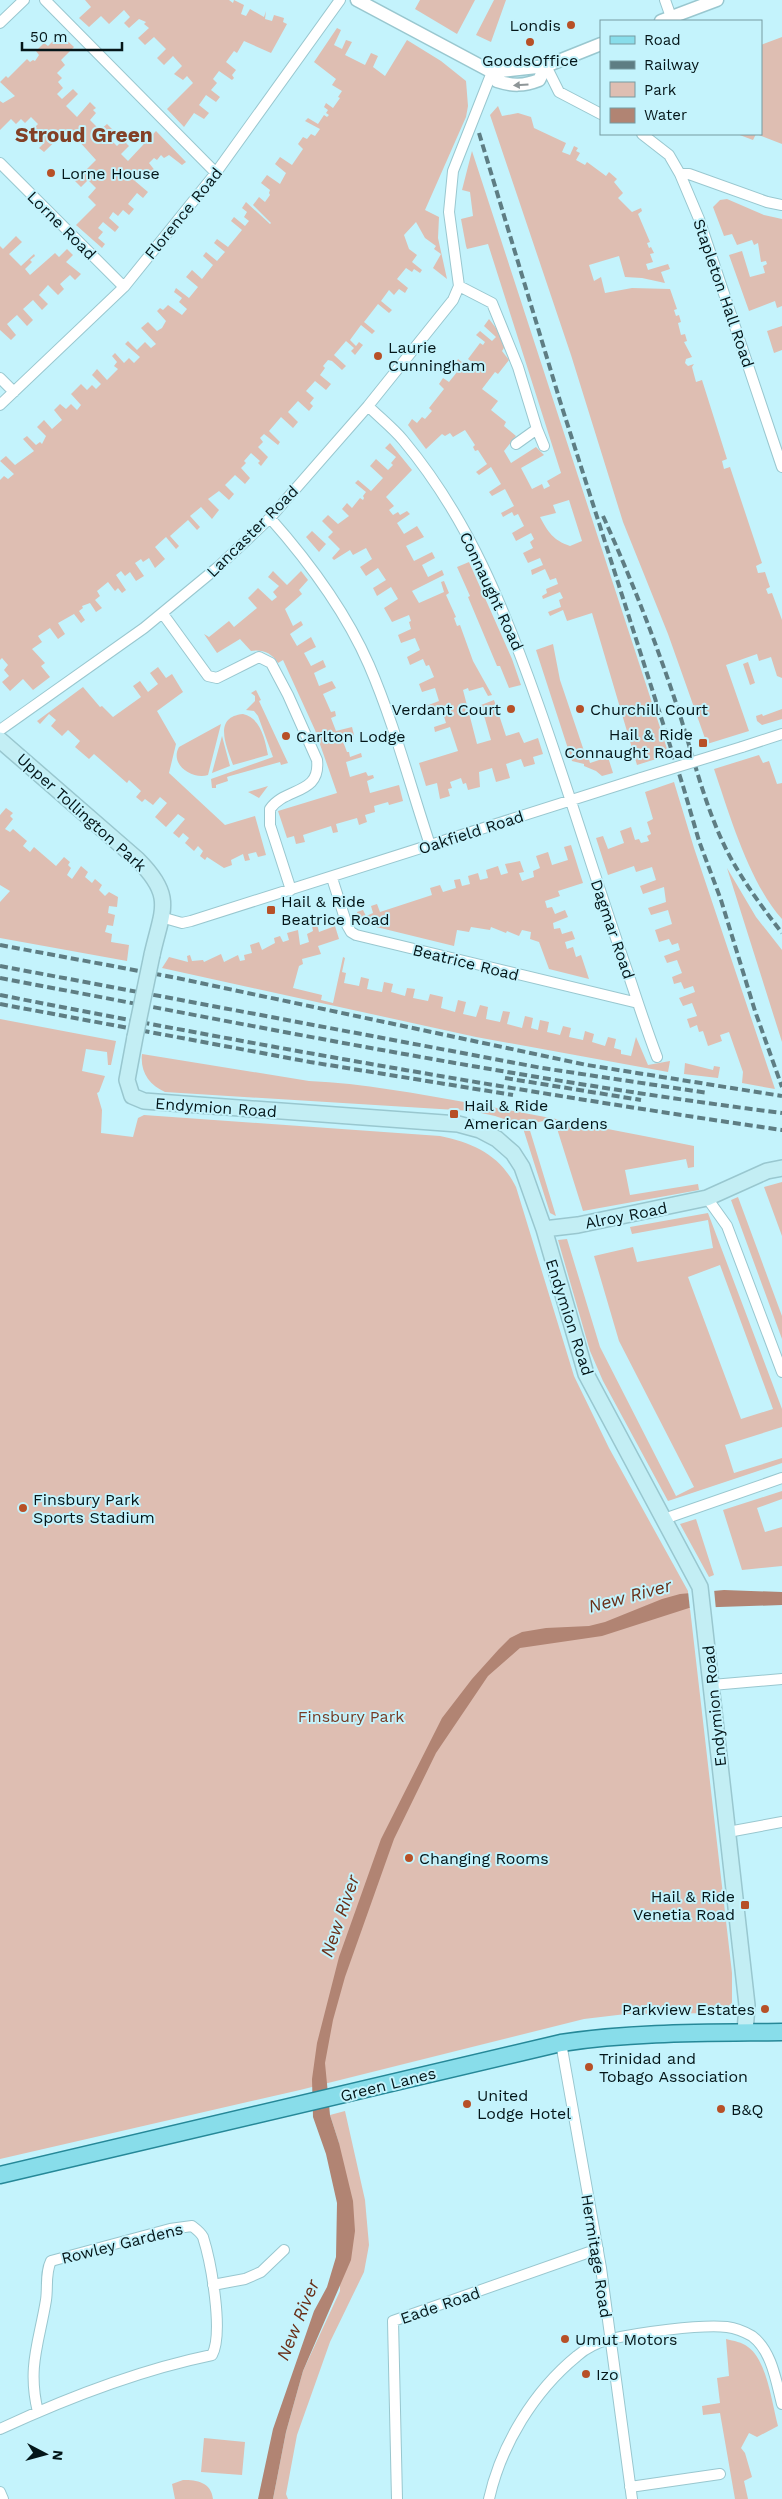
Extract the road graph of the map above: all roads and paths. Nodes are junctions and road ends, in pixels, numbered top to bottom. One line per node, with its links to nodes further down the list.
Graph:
1 (24, 0): 8 (street)
2 (45, 0): 15 (street)
3 (340, 0): 15 (street, Florence Road)
4 (357, 0): 11 (street)
5 (665, 0): 7 (street)
6 (717, 0): 7 (street)
7 (666, 19)
8 (0, 23)
9 (600, 44): 10 (street)
10 (546, 66): 11 (street); 12 (street)
11 (492, 72): 18 (street)
12 (600, 113)
13 (643, 135): 16 (street, Stapleton Hall Road)
14 (0, 163): 19 (street, Lorne Road)
15 (216, 173): 19 (street, Florence Road)
16 (680, 174): 17 (street); 27 (street, Stapleton Hall Road)
17 (782, 205)
18 (459, 286): 23 (street, Lancaster Road); 24 (street)
19 (124, 287): 21 (street, Florence Road)
20 (0, 378): 21 (street)
21 (14, 392): 22 (street, Florence Road)
22 (0, 405)
23 (368, 406): 28 (street, Lancaster Road); 33 (street, Connaught Road)
24 (537, 429): 25 (street); 26 (street)
25 (516, 444)
26 (544, 446)
27 (782, 467)
28 (270, 518): 29 (street, Lancaster Road); 34 (street)
29 (163, 614): 30 (street, Lancaster Road); 36 (street)
30 (0, 730)
31 (782, 734): 33 (street, Oakfield Road, bridge)
32 (0, 740): 37 (main road, Upper Tollington Park)
33 (571, 801): 34 (street, Oakfield Road); 38 (street, Dagmar Road)
34 (430, 845): 35 (street, Oakfield Road)
35 (332, 878): 36 (street, Oakfield Road); 38 (street, Beatrice Road)
36 (291, 890): 37 (street, Oakfield Road)
37 (161, 917): 42 (main road, Endymion Road, bridge)
38 (638, 1003): 39 (street, Dagmar Road)
39 (657, 1057)
40 (782, 1168): 41 (main road, Alroy Road)
41 (707, 1198): 42 (main road, Alroy Road); 43 (street)
42 (544, 1229): 45 (main road, Endymion Road)
43 (782, 1372)
44 (782, 1478): 45 (street)
45 (664, 1519): 47 (main road, Endymion Road)
46 (782, 1679): 47 (street)
47 (712, 1685): 49 (main road, Endymion Road)
48 (782, 1822): 49 (street)
49 (728, 1832): 50 (main road, Endymion Road)
50 (745, 2032): 51 (main road, Green Lanes); 52 (main road, Green Lanes)
51 (782, 2032)
52 (562, 2043): 53 (main road, Green Lanes); 54 (street, Hermitage Road)
53 (0, 2175)
54 (598, 2249): 57 (street, Hermitage Road); 65 (street, Eade Road)
55 (284, 2250): 56 (street)
56 (213, 2285): 59 (street, Rowley Gardens); 59 (street, Rowley Gardens)
57 (610, 2339): 58 (street); 62 (street, Hermitage Road); 66 (street)
58 (782, 2404)
59 (38, 2412): 60 (street, Rowley Gardens)
60 (0, 2429)
61 (720, 2474): 62 (street)
62 (630, 2487): 67 (street, Hermitage Road)
63 (0, 2492): 64 (street)
64 (3, 2499)
65 (397, 2499)
66 (489, 2499)
67 (632, 2499)

